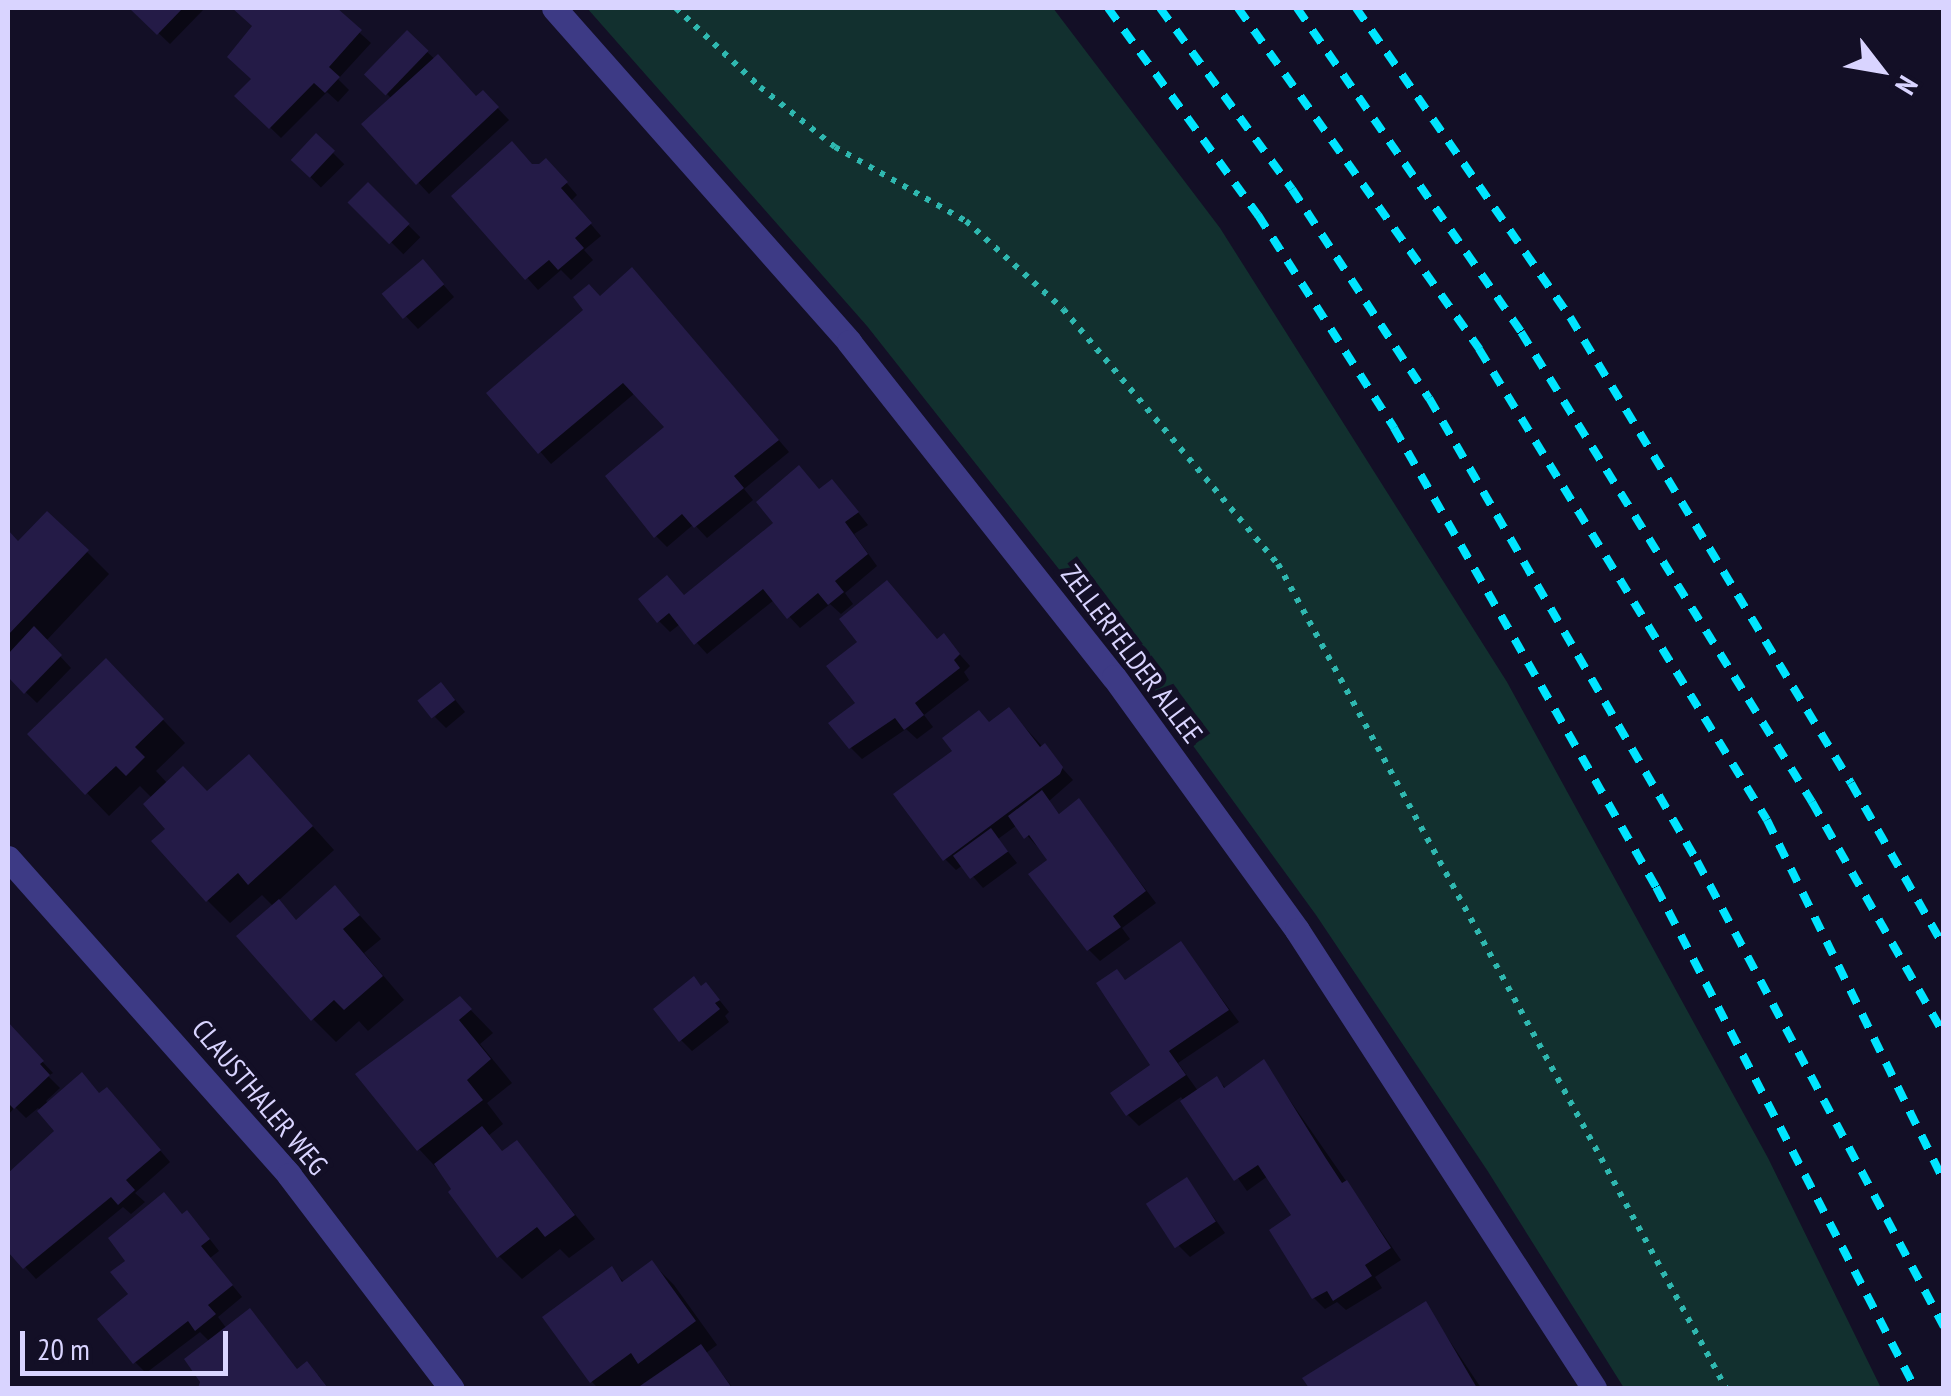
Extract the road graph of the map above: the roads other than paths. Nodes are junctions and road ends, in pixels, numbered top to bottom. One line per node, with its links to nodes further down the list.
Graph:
1 (554, 8): 4 (street, ZELLERFELDER ALLEE)
2 (8, 858): 3 (street, CLAUSTHALER WEG)
3 (451, 1388)
4 (1594, 1388)

